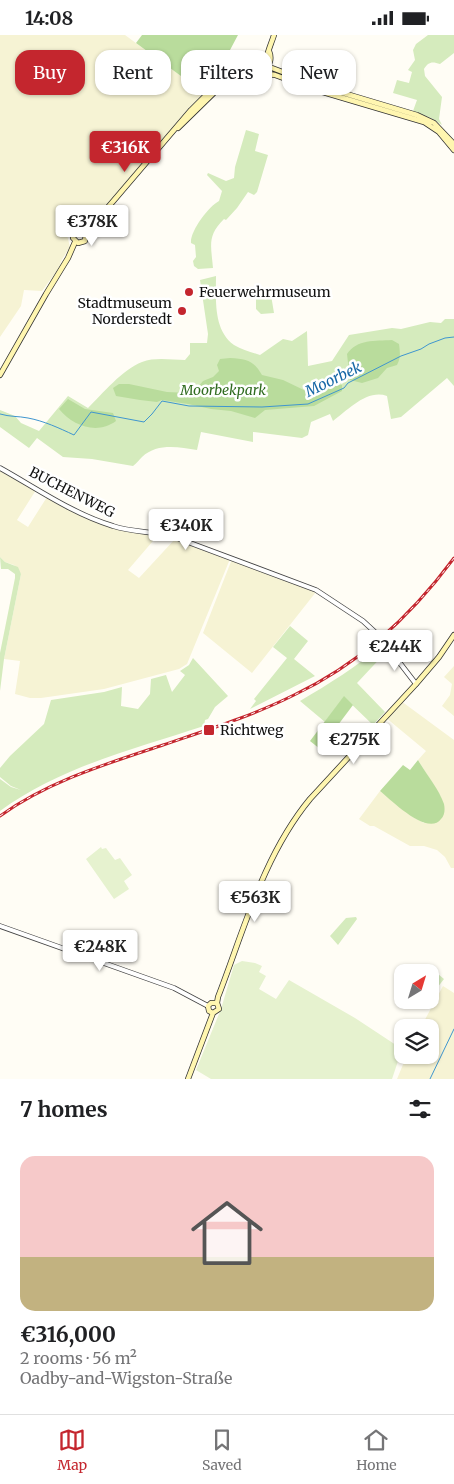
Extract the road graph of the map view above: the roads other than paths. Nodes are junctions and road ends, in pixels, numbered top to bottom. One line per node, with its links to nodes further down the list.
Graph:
1 (274, 35): 2 (main road)
2 (269, 50)
3 (272, 70): 6 (main road)
4 (272, 72): 7 (main road)
5 (207, 95): 8 (main road)
6 (454, 144)
7 (454, 150)
8 (85, 232): 9 (main road); 9 (main road)
9 (77, 242): 10 (main road)
10 (0, 375)
11 (0, 468): 13 (street, BUCHENWEG, bridge)
12 (454, 635): 13 (main road)
13 (416, 684): 15 (main road)
14 (0, 925): 16 (street)
15 (217, 1003): 16 (main road); 17 (main road)
16 (208, 1006): 17 (main road)
17 (213, 1013): 18 (main road)
18 (188, 1079)

